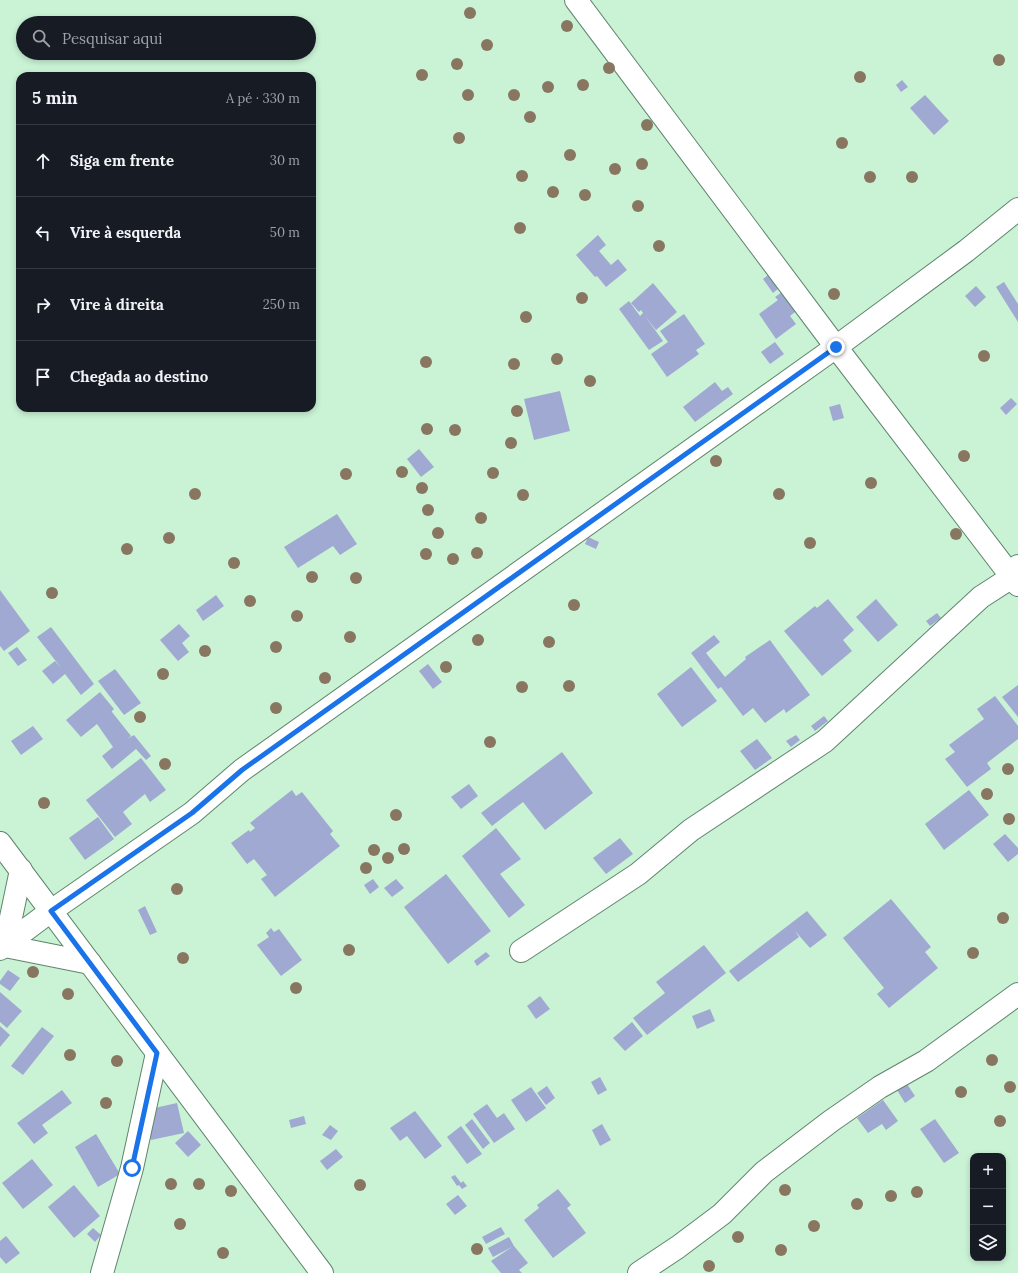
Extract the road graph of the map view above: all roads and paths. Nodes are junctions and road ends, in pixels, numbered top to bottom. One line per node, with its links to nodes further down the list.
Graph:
1 (576, 0): 3 (street)
2 (1018, 209): 3 (street)
3 (836, 347): 4 (street); 7 (street)
4 (1016, 576): 9 (street)
5 (0, 843): 6 (street)
6 (21, 870): 7 (street); 8 (street)
7 (51, 911): 8 (street); 10 (street)
8 (3, 948): 10 (street)
9 (521, 951)
10 (90, 963): 12 (street)
11 (1018, 994): 15 (street)
12 (157, 1053): 13 (street); 14 (street)
13 (102, 1273)
14 (322, 1273)
15 (639, 1273)

